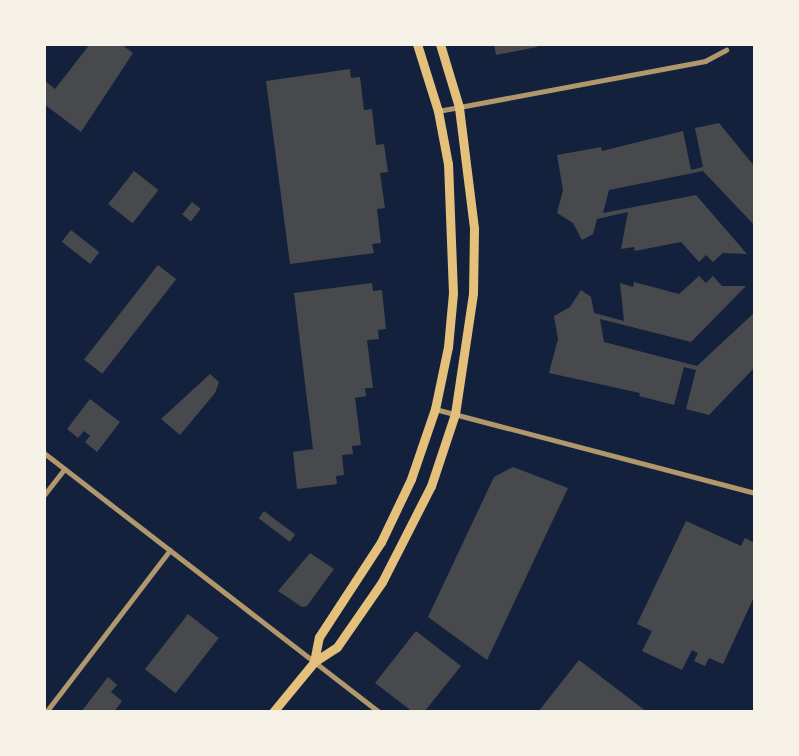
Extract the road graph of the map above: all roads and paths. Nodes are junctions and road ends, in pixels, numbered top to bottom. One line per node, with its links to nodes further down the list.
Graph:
1 (417, 44): 5 (main road)
2 (440, 44): 4 (main road)
3 (726, 50): 4 (street)
4 (459, 107): 5 (street); 7 (main road)
5 (438, 111): 6 (main road)
6 (435, 409): 7 (street); 13 (main road)
7 (455, 414): 10 (street); 13 (main road)
8 (44, 453): 9 (street)
9 (64, 469): 11 (street); 12 (street)
10 (755, 494)
11 (44, 495)
12 (170, 550): 13 (street); 14 (street)
13 (314, 662): 15 (main road); 16 (street)
14 (46, 712)
15 (273, 712)
16 (379, 712)

